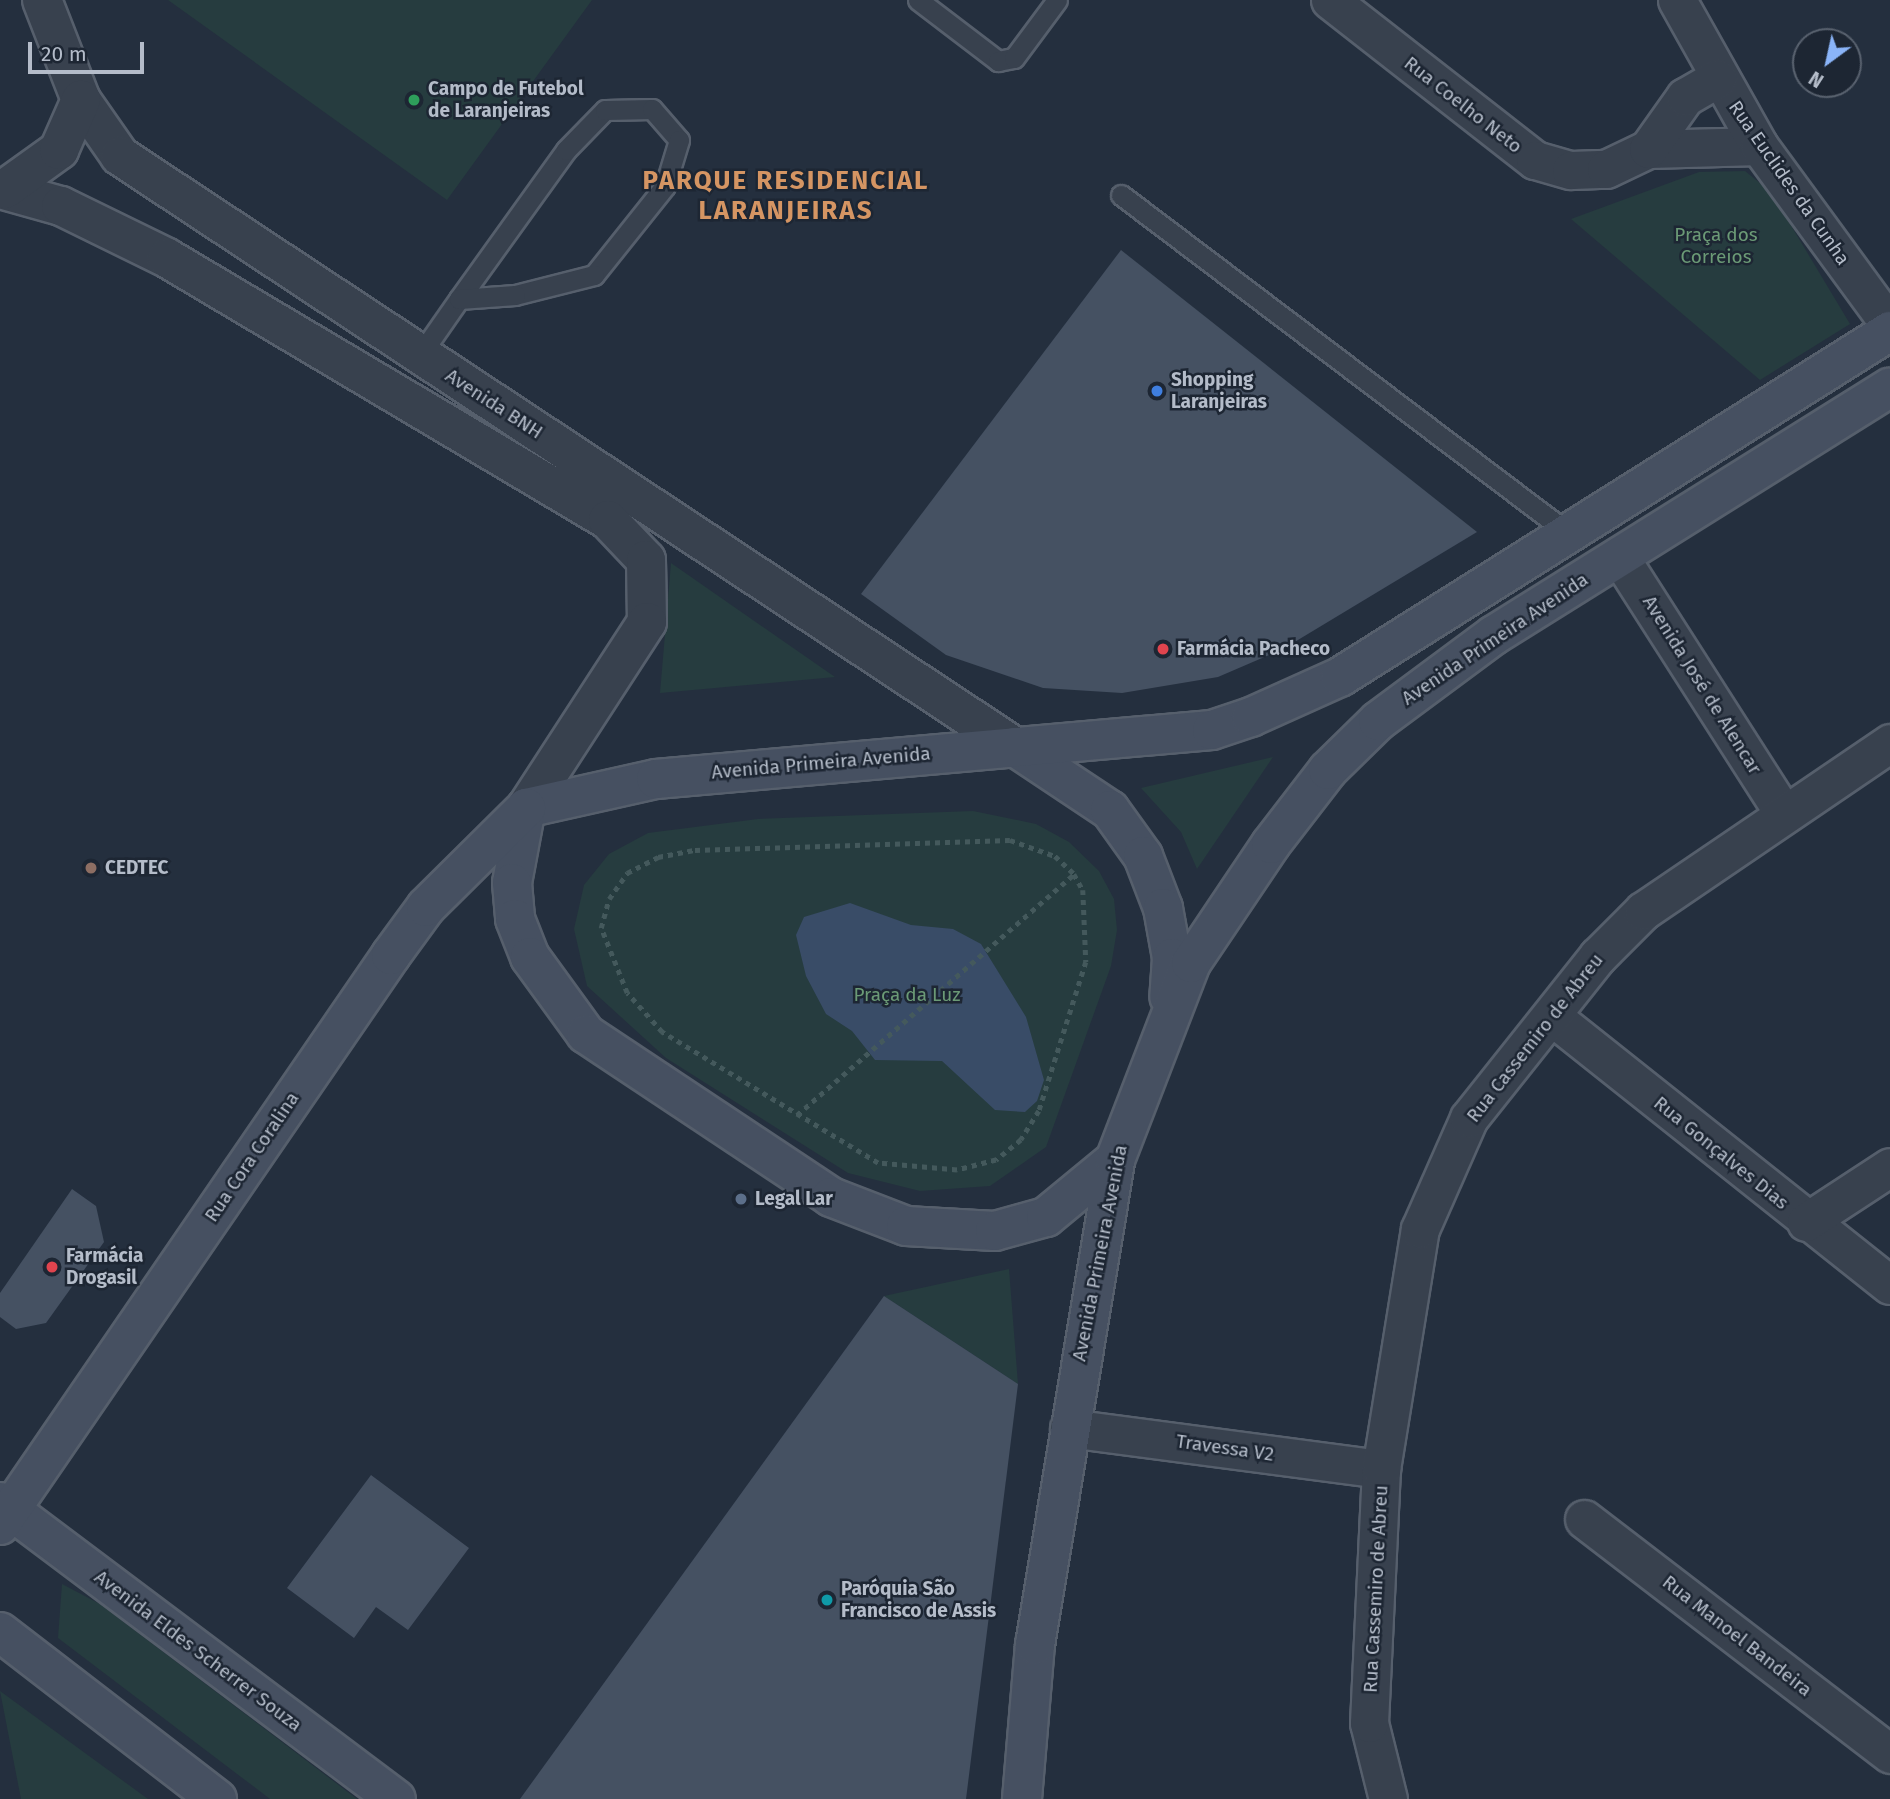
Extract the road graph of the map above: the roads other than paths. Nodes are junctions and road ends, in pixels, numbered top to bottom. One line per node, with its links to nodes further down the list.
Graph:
1 (42, 0): 7 (street, Avenida BNH)
2 (918, 0): 3 (lane)
3 (1057, 0)
4 (1330, 0): 9 (street, Rua Coelho Neto)
5 (1677, 0): 6 (street, Rua Euclides da Cunha)
6 (1717, 78): 8 (street, Rua Euclides da Cunha); 9 (street, Rua Coelho Neto)
7 (81, 100): 10 (street); 15 (street, Avenida BNH)
8 (1759, 146): 9 (street, Rua Coelho Neto); 13 (street, Rua Euclides da Cunha)
9 (1648, 149)
10 (2, 189): 21 (street, Avenida BNH)
11 (1121, 195): 17 (lane)
12 (459, 299): 12 (lane); 15 (lane)
13 (1890, 325)
14 (1890, 331): 17 (main road, Avenida Primeira Avenida)
15 (419, 355): 20 (street, Avenida BNH)
16 (1890, 388): 18 (main road, Avenida Primeira Avenida)
17 (1568, 533): 20 (main road, Avenida Primeira Avenida)
18 (1619, 556): 22 (street, Avenida José de Alencar); 23 (main road, Avenida Primeira Avenida)
19 (1890, 743): 22 (street, Rua Cassemiro de Abreu)
20 (1015, 747): 21 (main road, Avenida Primeira Avenida); 23 (main road)
21 (526, 808): 25 (main road); 31 (main road, Rua Cora Coralina)
22 (1784, 814): 24 (street, Rua Cassemiro de Abreu)
23 (1167, 1017): 25 (main road, Avenida Primeira Avenida)
24 (1554, 1018): 27 (street, Rua Gonçalves Dias); 30 (street, Rua Cassemiro de Abreu)
25 (1115, 1160): 29 (main road, Avenida Primeira Avenida)
26 (1890, 1167): 27 (street)
27 (1806, 1222): 28 (street, Rua Gonçalves Dias)
28 (1890, 1286)
29 (1069, 1427): 30 (street, Travessa V2); 37 (main road, Avenida Primeira Avenida)
30 (1381, 1469): 38 (street, Rua Cassemiro de Abreu)
31 (4, 1513): 36 (main road, Avenida Eldes Scherrer Souza)
32 (1584, 1518): 34 (street, Rua Manoel Bandeira)
33 (0, 1632): 35 (main road)
34 (1890, 1754)
35 (217, 1799)
36 (396, 1799)
37 (1022, 1799)
38 (1388, 1799)

